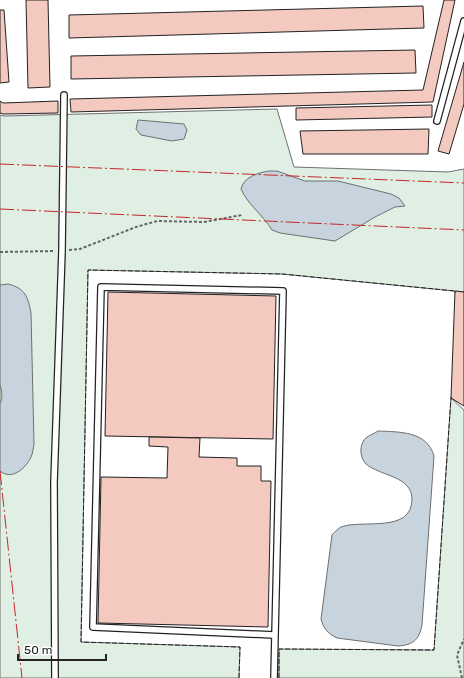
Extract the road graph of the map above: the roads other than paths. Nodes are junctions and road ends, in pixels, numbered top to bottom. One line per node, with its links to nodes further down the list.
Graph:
1 (464, 22): 3 (lane)
2 (64, 95): 5 (lane)
3 (437, 121)
4 (274, 635): 4 (lane); 6 (lane)
5 (55, 678)
6 (274, 678)

